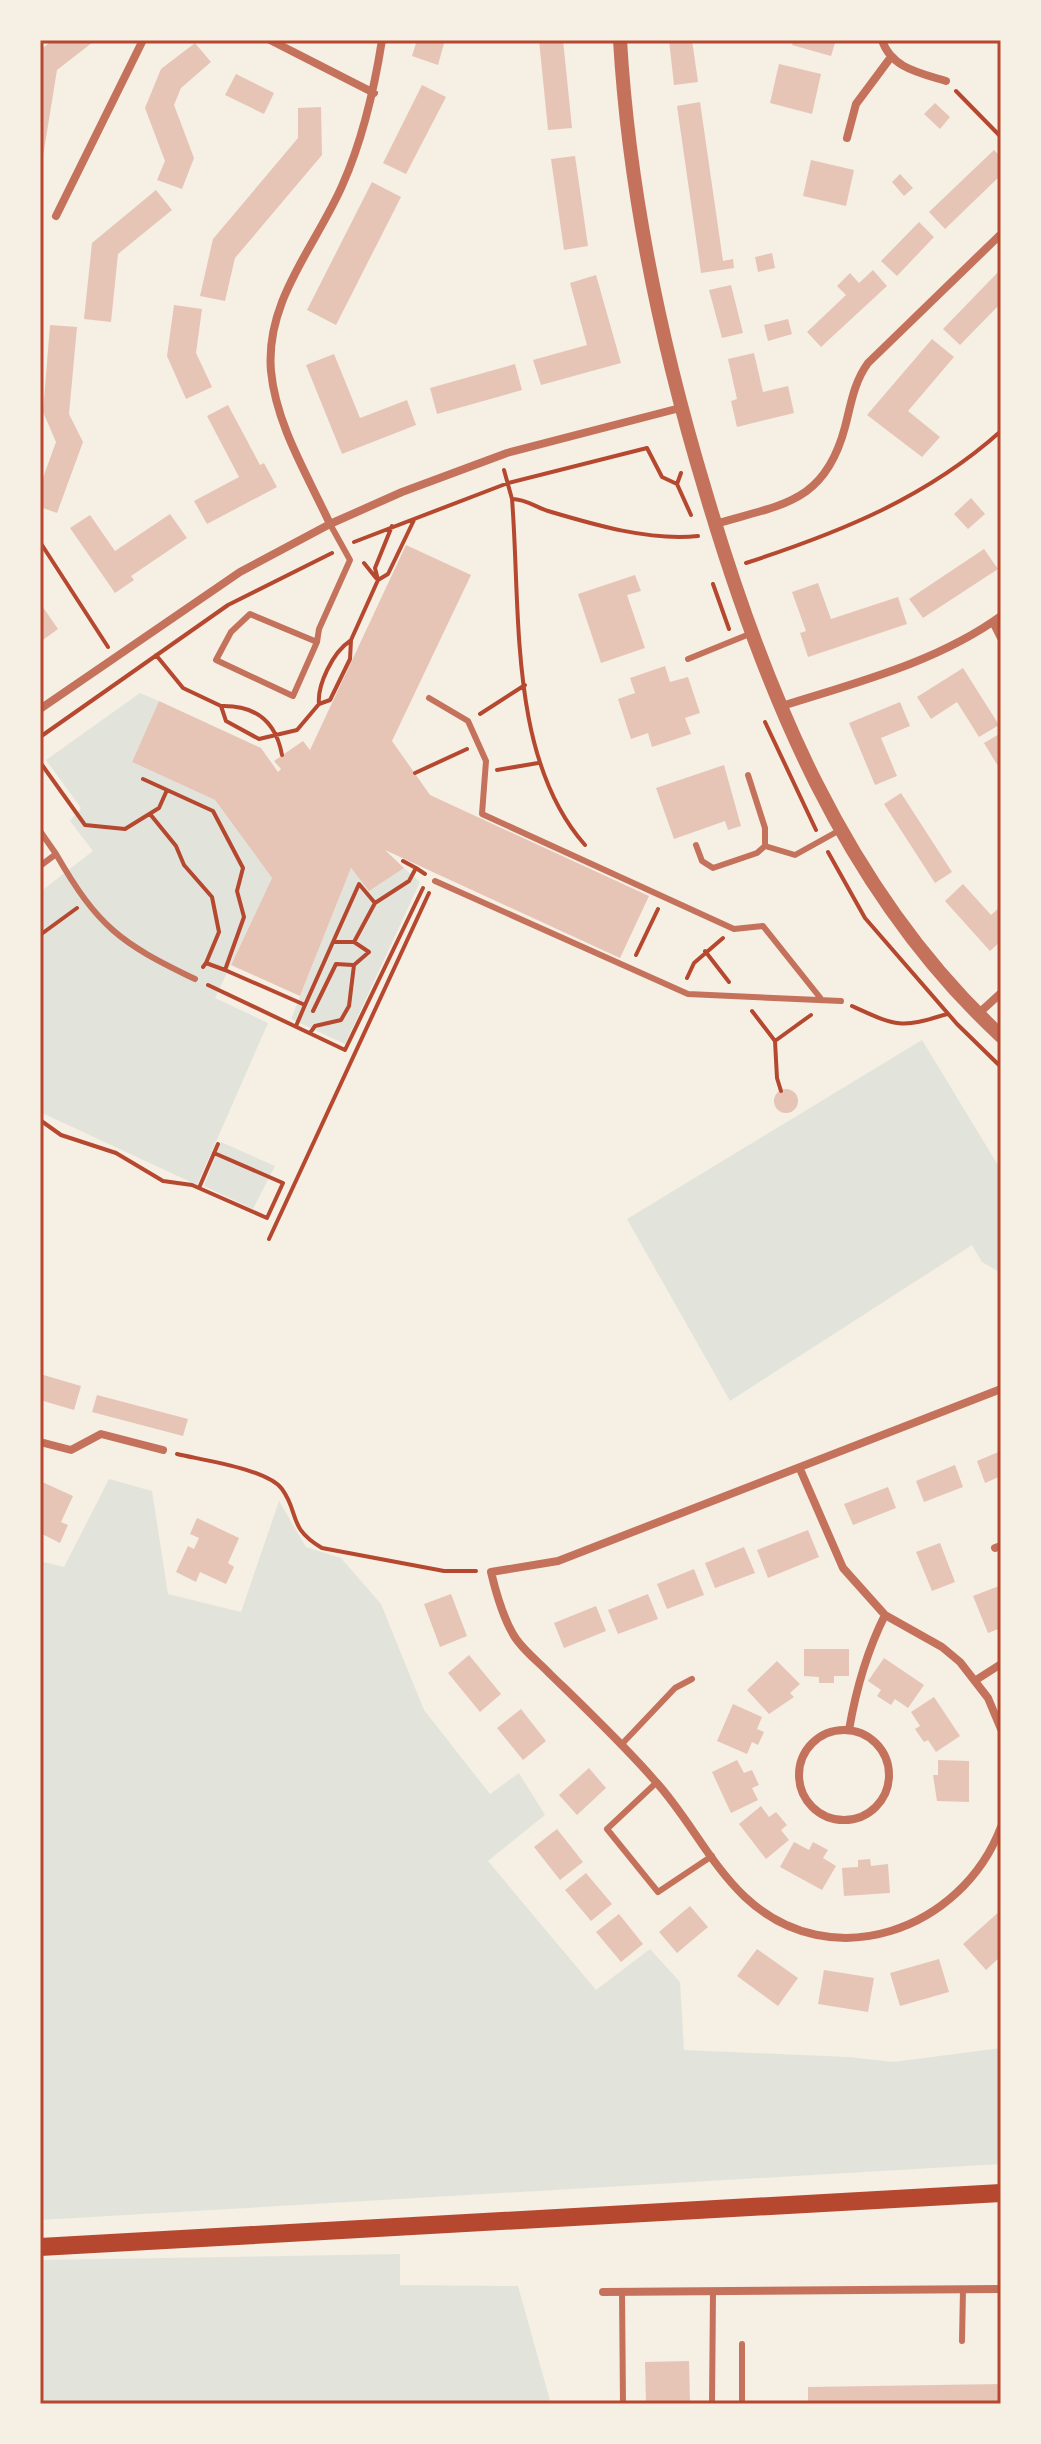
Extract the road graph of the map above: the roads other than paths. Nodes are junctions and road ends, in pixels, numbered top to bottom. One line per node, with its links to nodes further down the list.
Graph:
1 (143, 40): 10 (street)
2 (270, 40): 8 (street)
3 (382, 40): 8 (street)
4 (620, 40): 12 (street)
5 (882, 40): 6 (street)
6 (891, 57): 7 (street); 9 (street)
7 (946, 81)
8 (374, 93): 13 (street)
9 (847, 138)
10 (56, 216)
11 (1001, 234): 14 (street)
12 (680, 408): 13 (street); 14 (street)
13 (330, 524): 19 (lane); 23 (street)
14 (715, 524): 17 (street)
15 (1001, 616): 16 (street)
16 (993, 622): 18 (street); 22 (street)
17 (752, 633): 20 (lane); 22 (street)
18 (1001, 638)
19 (317, 642): 19 (lane)
20 (688, 659)
21 (429, 698): 34 (lane)
22 (779, 708): 25 (street)
23 (40, 709)
24 (748, 775): 28 (lane)
25 (840, 830): 28 (lane); 36 (street)
26 (40, 831): 29 (lane)
27 (696, 845): 28 (lane)
28 (765, 846)
29 (56, 854): 30 (lane); 32 (lane)
30 (40, 866)
31 (435, 881): 34 (lane)
32 (195, 979)
33 (1001, 993): 36 (street)
34 (822, 1000): 35 (lane)
35 (841, 1001)
36 (977, 1014): 37 (street)
37 (1001, 1036)
38 (1001, 1389): 41 (street)
39 (40, 1442): 40 (street)
40 (163, 1450)
41 (800, 1469): 42 (street); 48 (street)
42 (885, 1615): 45 (street); 47 (street)
43 (1001, 1664): 45 (street)
44 (692, 1679): 48 (lane)
45 (976, 1680): 46 (street)
46 (1001, 1729)
47 (849, 1730): 47 (street)
48 (621, 1745): 49 (street)
49 (657, 1782): 52 (street); 52 (lane)
50 (1001, 1827): 51 (street)
51 (997, 1851): 52 (street)
52 (712, 1856)
53 (1001, 2193): 54 (highway)
54 (40, 2247)
55 (963, 2289): 56 (street); 58 (street); 60 (lane)
56 (1001, 2289)
57 (622, 2291): 58 (street); 59 (street); 62 (lane)
58 (713, 2291): 63 (lane)
59 (603, 2292)
60 (962, 2341)
61 (742, 2344): 64 (lane)
62 (623, 2404)
63 (712, 2404)
64 (742, 2404)

